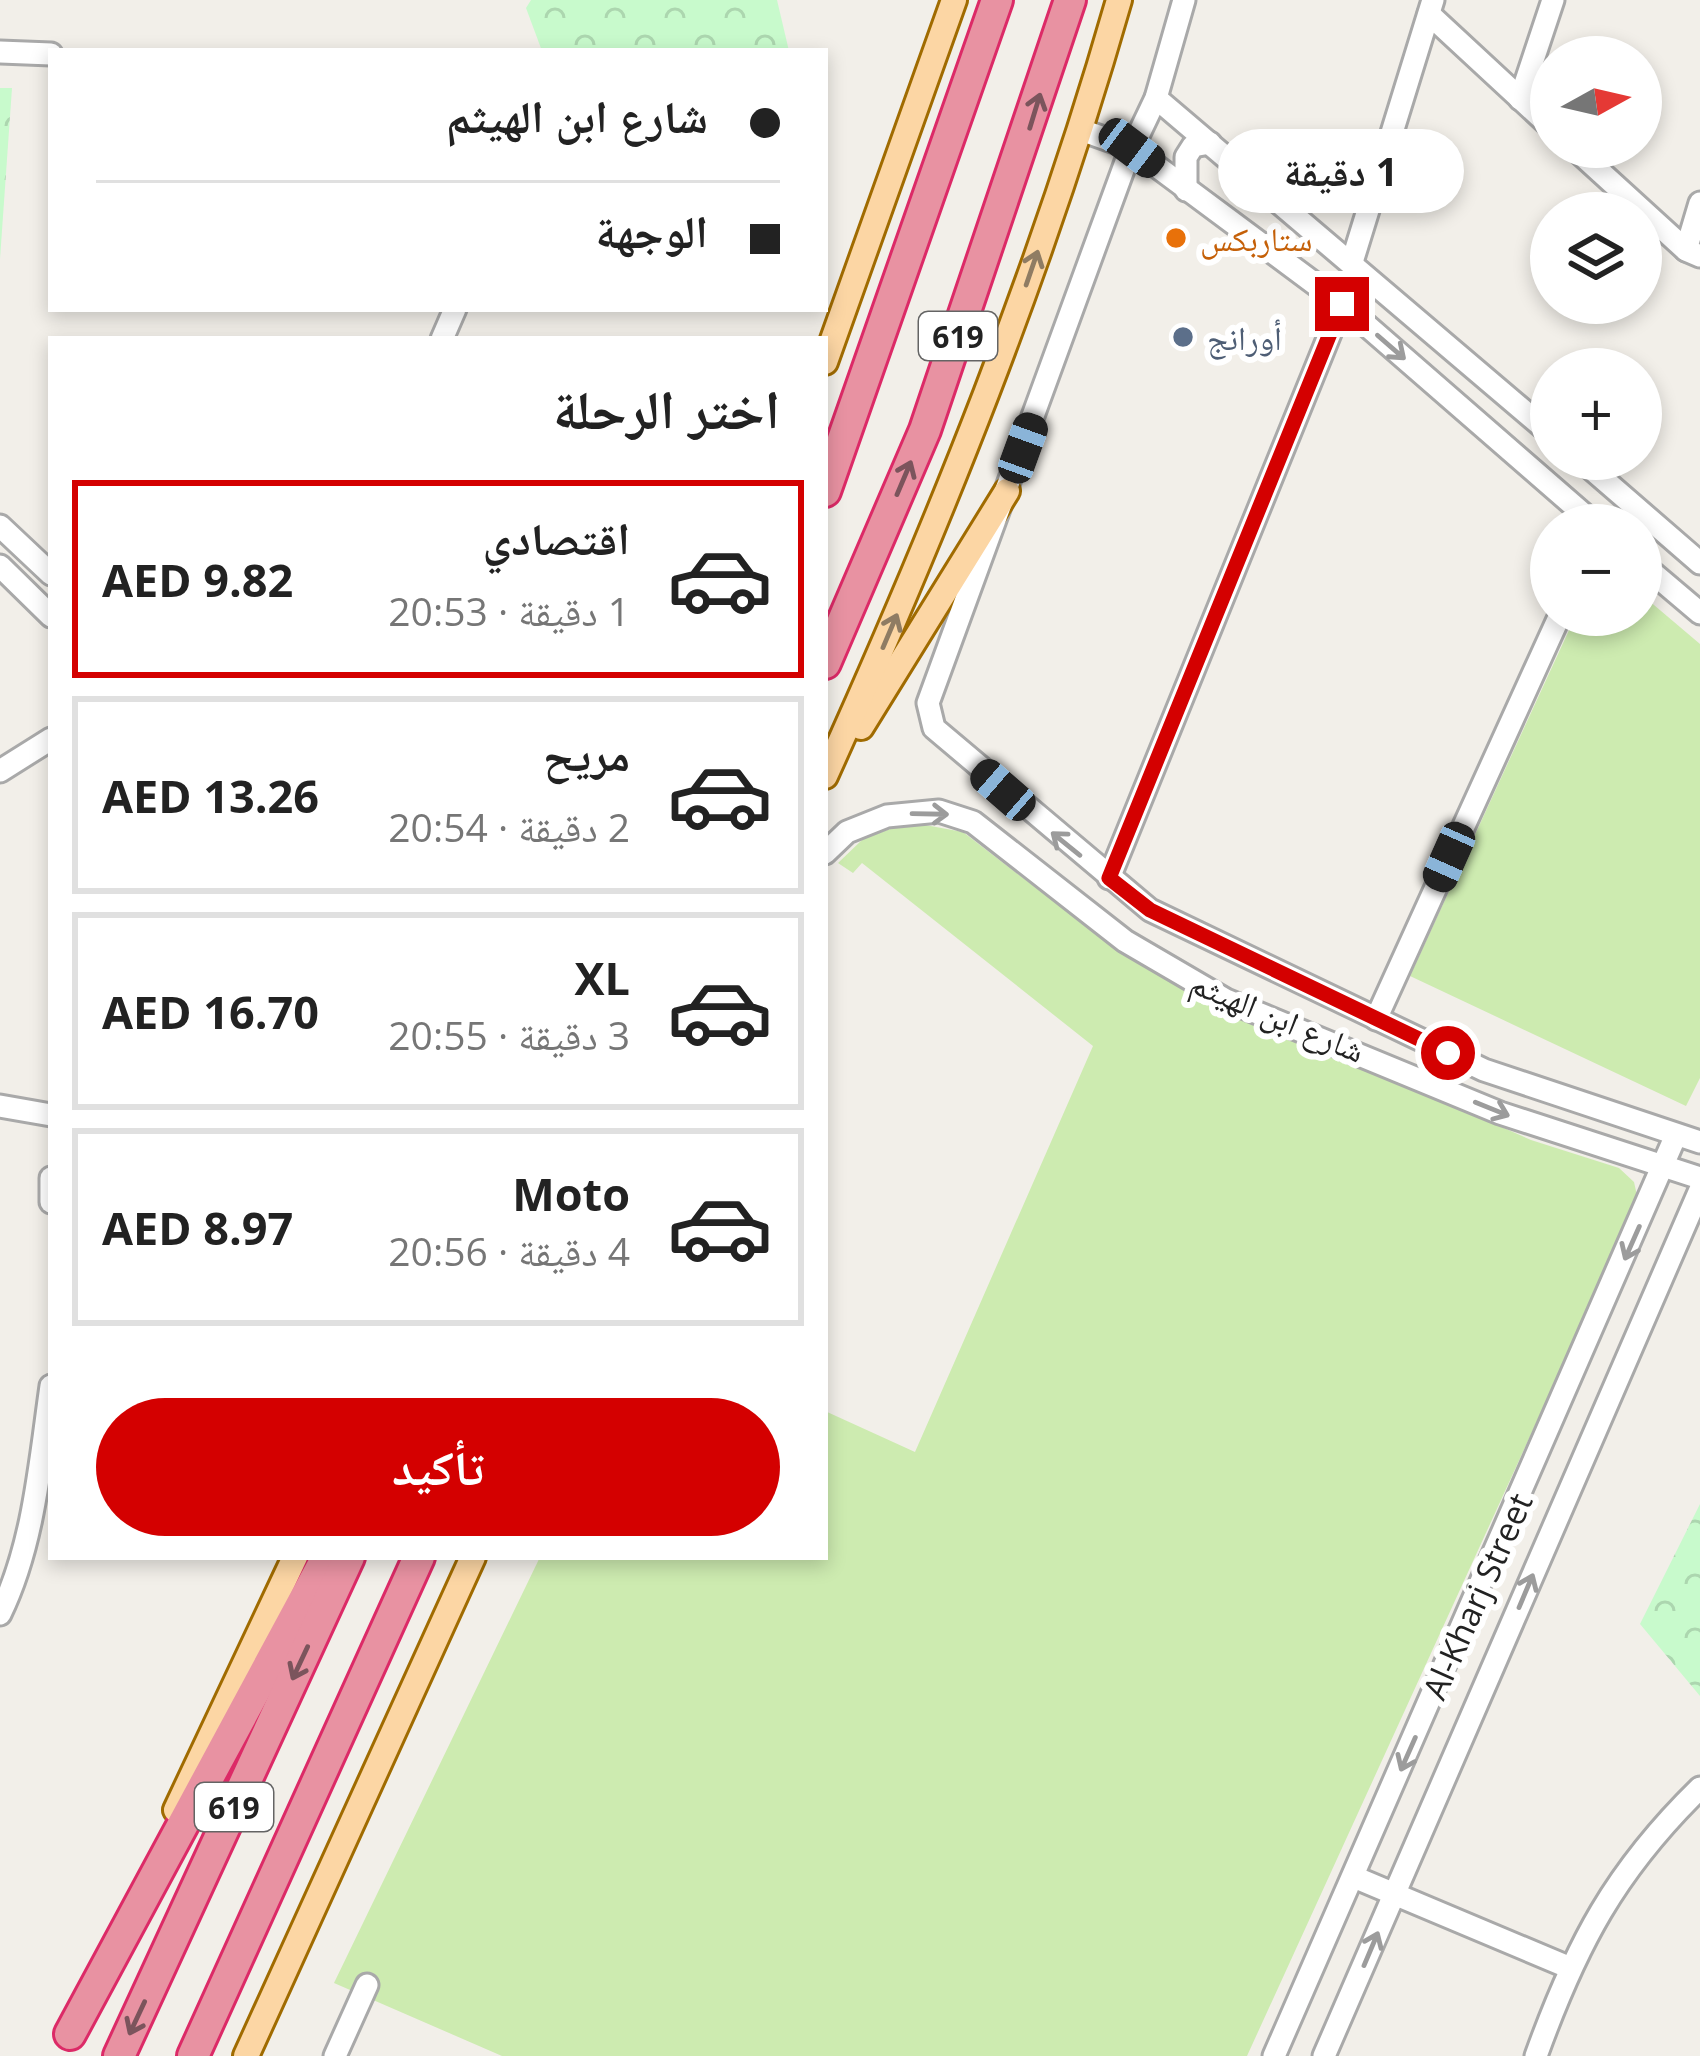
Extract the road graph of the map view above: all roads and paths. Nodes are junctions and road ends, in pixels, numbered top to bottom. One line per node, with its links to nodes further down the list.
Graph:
1 (954, 0): 22 (main road)
2 (997, 0): 25 (highway, 619)
3 (1070, 0): 38 (highway, 619, one-way to 3)
4 (1119, 0): 13 (main road)
5 (1184, 0): 10 (street)
6 (1553, 0): 11 (street)
7 (1431, 7): 11 (street); 20 (street)
8 (0, 52): 9 (street)
9 (48, 54)
10 (1156, 98): 14 (street); 15 (street)
11 (1520, 99): 12 (street)
12 (1530, 108)
13 (1081, 130): 15 (street); 40 (main road, one-way to 13)
14 (1210, 143): 17 (street); 20 (street)
15 (1132, 148): 17 (street); 26 (street)
16 (1597, 168): 19 (street)
17 (1186, 190): 21 (street)
18 (1700, 203): 19 (street)
19 (1693, 253)
20 (1352, 262): 23 (street)
21 (1342, 304): 28 (street, one-way to 28); 44 (street)
22 (828, 354)
23 (1530, 416)
24 (1604, 480): 27 (street)
25 (828, 482)
26 (1007, 490): 42 (main road); 44 (street, شارع ابن الهيثم, one-way to 26)
27 (1620, 494): 29 (street); 31 (street)
28 (1575, 504)
29 (1613, 504)
30 (0, 526): 33 (street)
31 (1700, 563)
32 (0, 566): 35 (street)
33 (48, 571)
34 (1662, 581): 36 (street)
35 (48, 613)
36 (1700, 613)
37 (1550, 636): 45 (street)
38 (828, 656)
39 (48, 741): 41 (street)
40 (828, 769)
41 (0, 771)
42 (828, 781)
43 (828, 850): 50 (street, شارع ابن الهيثم, one-way to 50)
44 (1109, 878): 45 (street, شارع ابن الهيثم)
45 (1376, 1019): 48 (street, شارع ابن الهيثم)
46 (0, 1106): 47 (street)
47 (48, 1114)
48 (1676, 1135): 49 (street, شارع ابن الهيثم); 50 (street, Al-Kharj Street)
49 (1700, 1142)
50 (1665, 1167): 51 (street, شارع ابن الهيثم); 61 (street, Al-Kharj Street, one-way to 61)
51 (1700, 1178)
52 (1700, 1190): 62 (street, Al-Kharj Street, one-way to 52)
53 (48, 1408): 59 (street)
54 (294, 1560): 65 (main road)
55 (325, 1560): 65 (highway)
56 (348, 1560): 66 (highway, 619, one-way to 66)
57 (418, 1560): 67 (highway, 619)
58 (472, 1560): 68 (main road)
59 (0, 1614)
60 (1700, 1788): 63 (street)
61 (1354, 1877): 62 (street); 70 (street, Al-Kharj Street)
62 (1394, 1894): 63 (street); 71 (street, Al-Kharj Street, one-way to 62)
63 (1568, 1967): 72 (street)
64 (367, 1985): 69 (street)
65 (65, 2045)
66 (119, 2056)
67 (193, 2056)
68 (246, 2056)
69 (335, 2056)
70 (1274, 2056)
71 (1324, 2056)
72 (1536, 2056)

